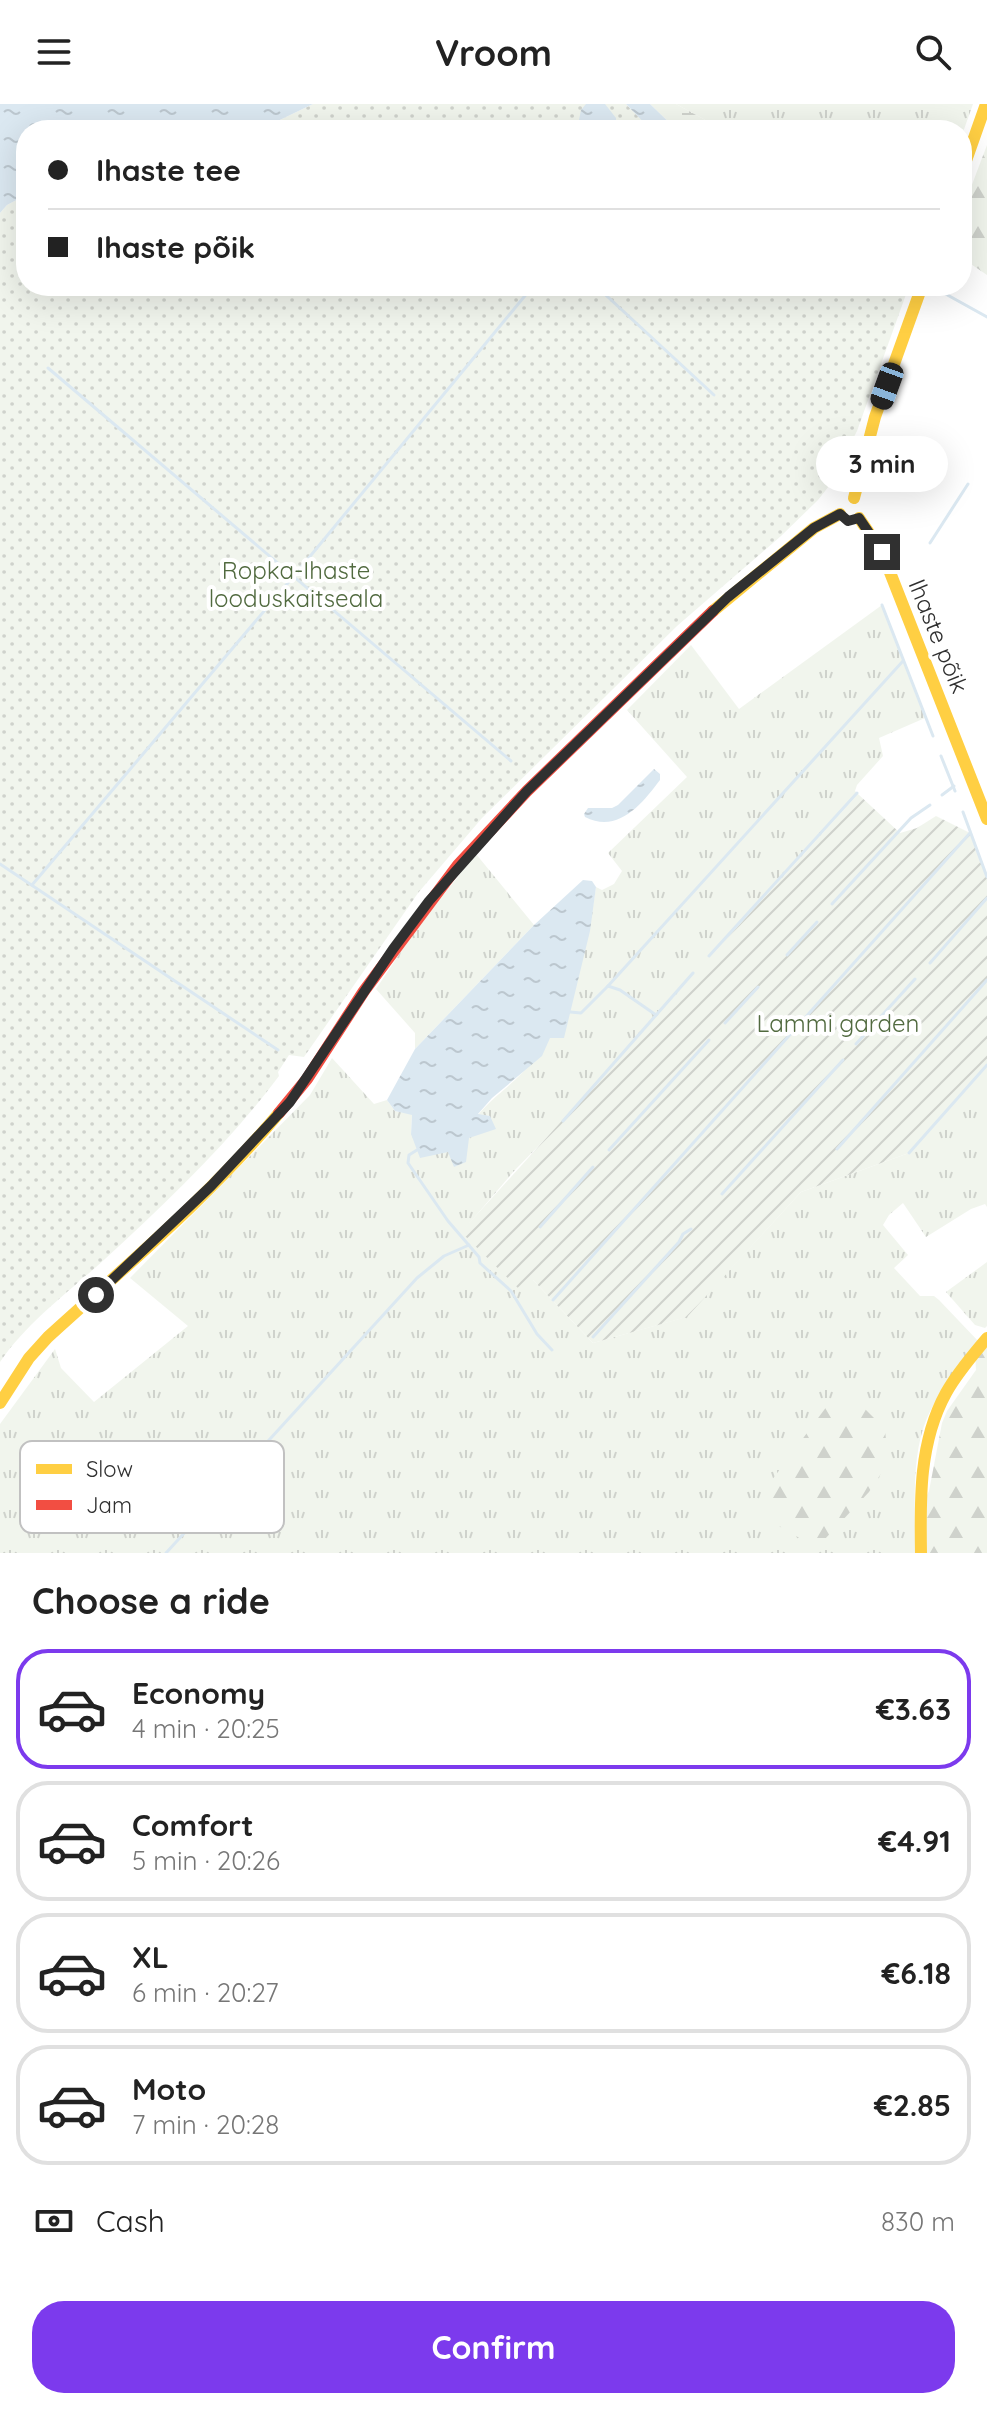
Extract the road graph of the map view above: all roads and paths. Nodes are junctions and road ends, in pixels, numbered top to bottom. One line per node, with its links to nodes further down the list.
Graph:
1 (986, 104): 2 (street)
2 (972, 144)
3 (918, 296): 4 (street)
4 (854, 498): 5 (street); 6 (street)
5 (840, 514): 6 (street); 9 (street)
6 (859, 518): 7 (street, Ihaste põik)
7 (987, 819)
8 (987, 1338): 10 (street)
9 (0, 1403)
10 (921, 1553)

